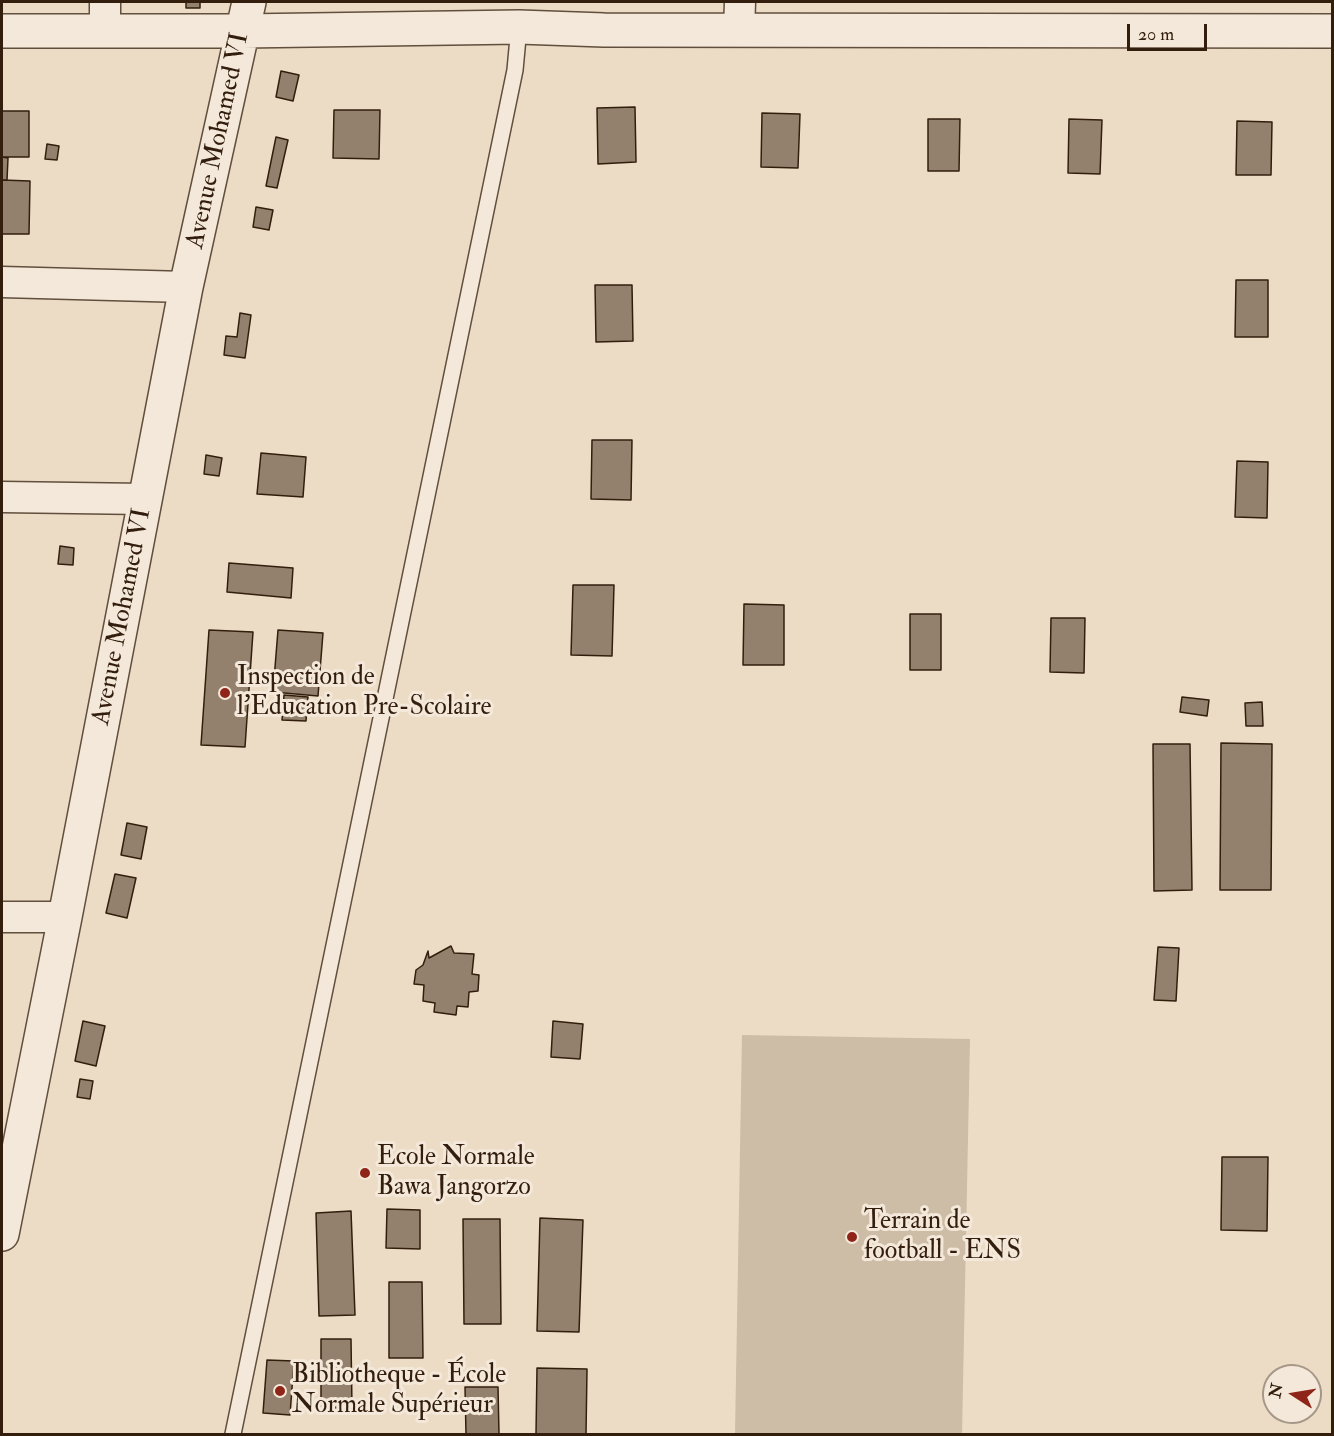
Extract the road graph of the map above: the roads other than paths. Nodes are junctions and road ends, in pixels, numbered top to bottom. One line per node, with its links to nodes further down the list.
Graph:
1 (105, 16): 2 (street); 5 (street)
2 (246, 16): 4 (street); 8 (street, Avenue Mohamed VI)
3 (740, 16): 4 (street); 6 (street)
4 (519, 27): 15 (lane)
5 (2, 31)
6 (1332, 31)
7 (2, 282): 8 (street)
8 (186, 287): 10 (street, Avenue Mohamed VI)
9 (2, 497): 10 (street)
10 (145, 499): 12 (street, Avenue Mohamed VI)
11 (2, 917): 12 (street)
12 (65, 917): 13 (street, Avenue Mohamed VI)
13 (11, 1139): 14 (street, Avenue Mohamed VI)
14 (2, 1234)
15 (233, 1434)

